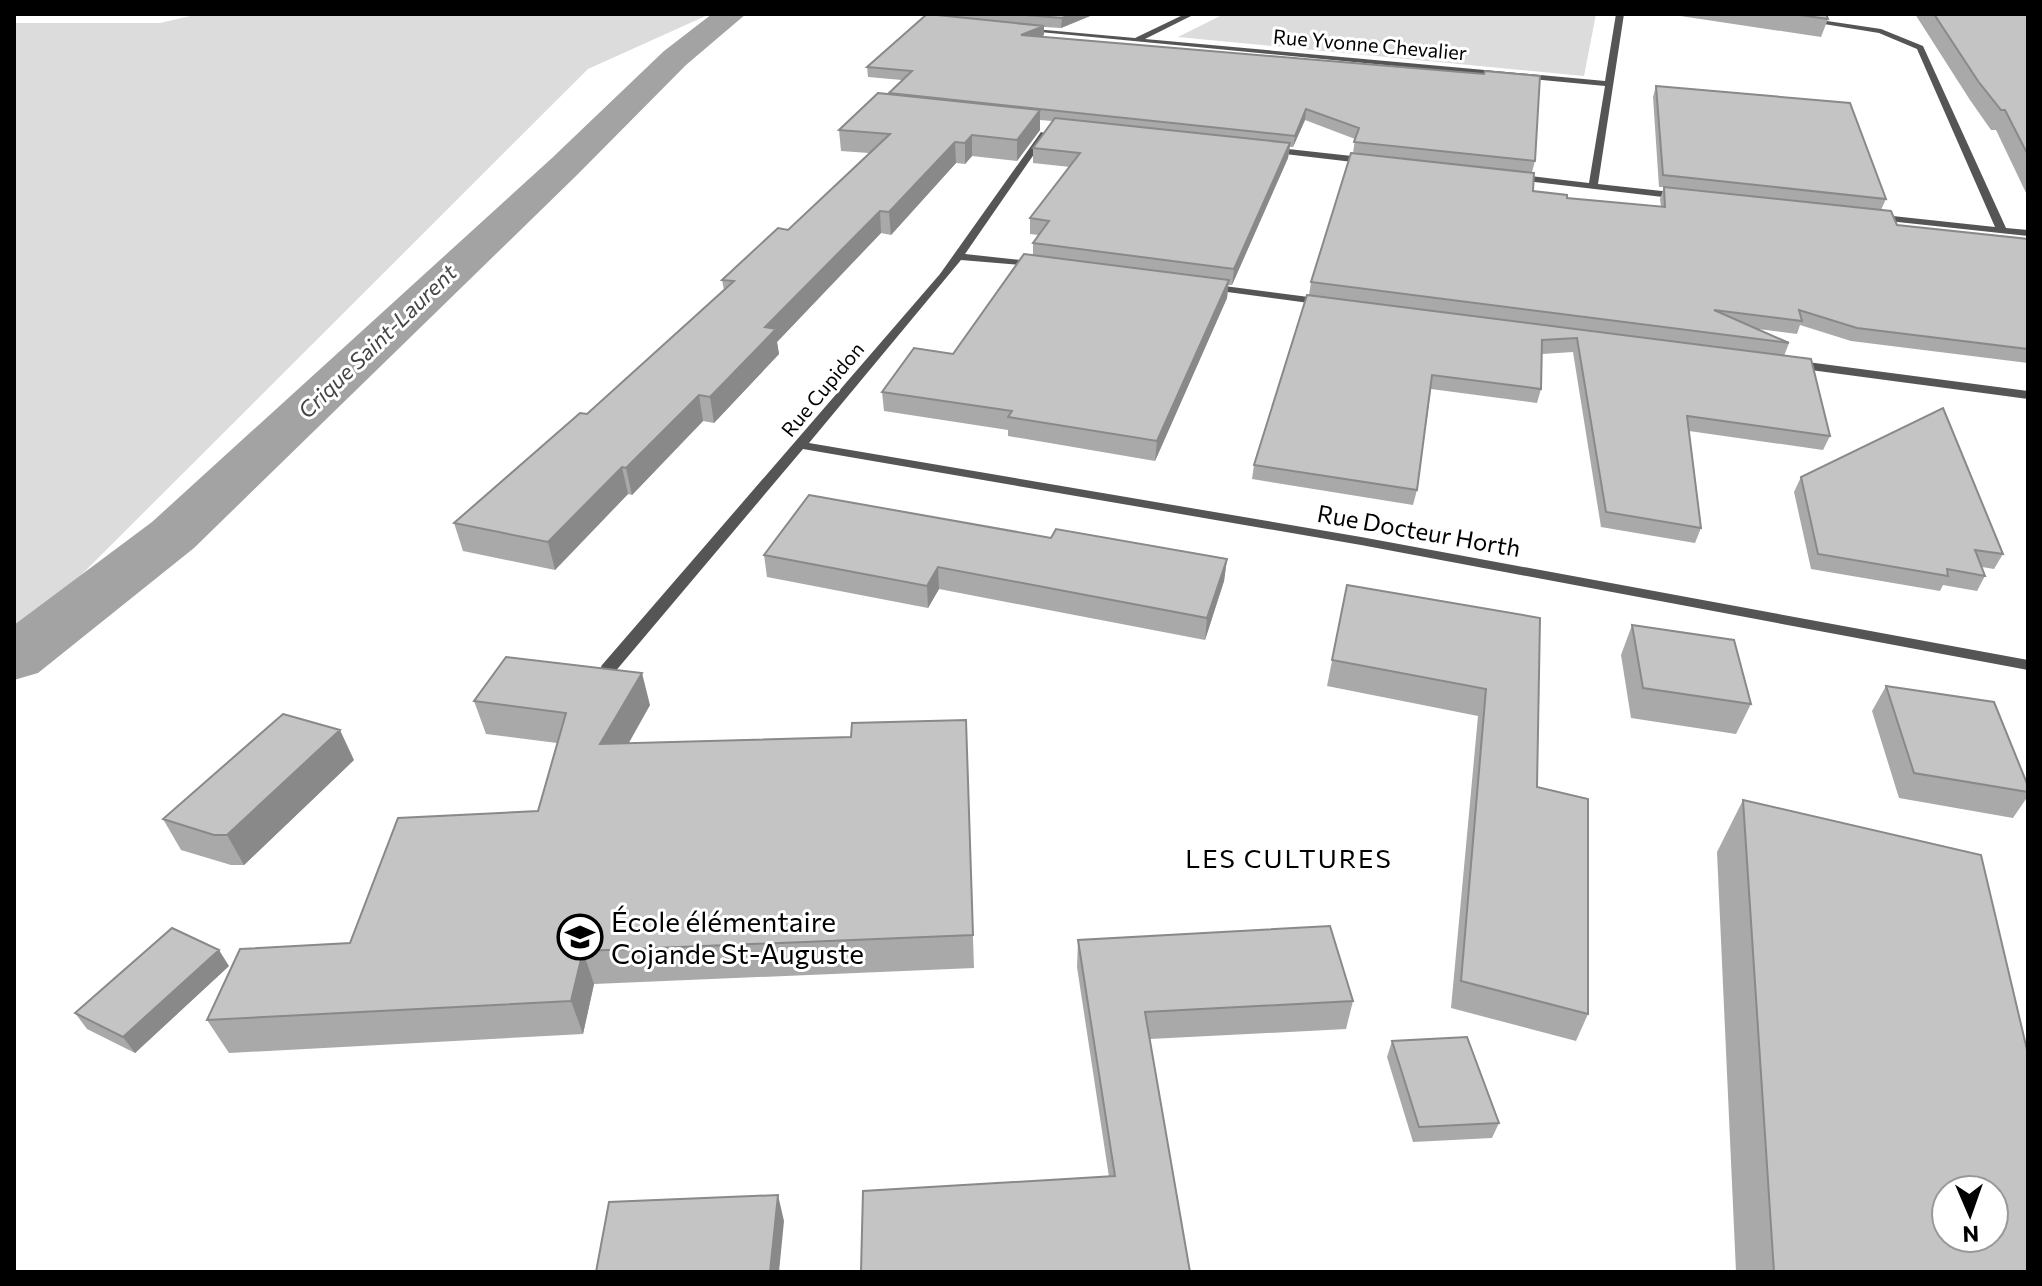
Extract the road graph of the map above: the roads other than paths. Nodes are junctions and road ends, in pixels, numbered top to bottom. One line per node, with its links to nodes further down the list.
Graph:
1 (1191, 14): 5 (street)
2 (1620, 14): 6 (street)
3 (1766, 14): 14 (street)
4 (1014, 29): 5 (street, Rue Yvonne Chevalier)
5 (1135, 41): 6 (street, Rue Yvonne Chevalier)
6 (1607, 84): 11 (street)
7 (1037, 123): 16 (street, Rue Cupidon)
8 (1253, 148): 9 (street)
9 (1376, 162)
10 (1500, 176): 11 (street)
11 (1593, 187): 12 (street)
12 (1688, 197)
13 (1860, 215): 14 (street)
14 (2002, 230): 15 (street)
15 (2028, 233)
16 (957, 256): 17 (street); 22 (street, Rue Cupidon)
17 (1051, 266)
18 (1193, 285): 19 (street)
19 (1335, 304)
20 (1776, 362): 21 (street)
21 (2028, 395)
22 (800, 445): 23 (street, Rue Docteur Horth); 24 (street, Rue Cupidon)
23 (2028, 665)
24 (608, 669)

